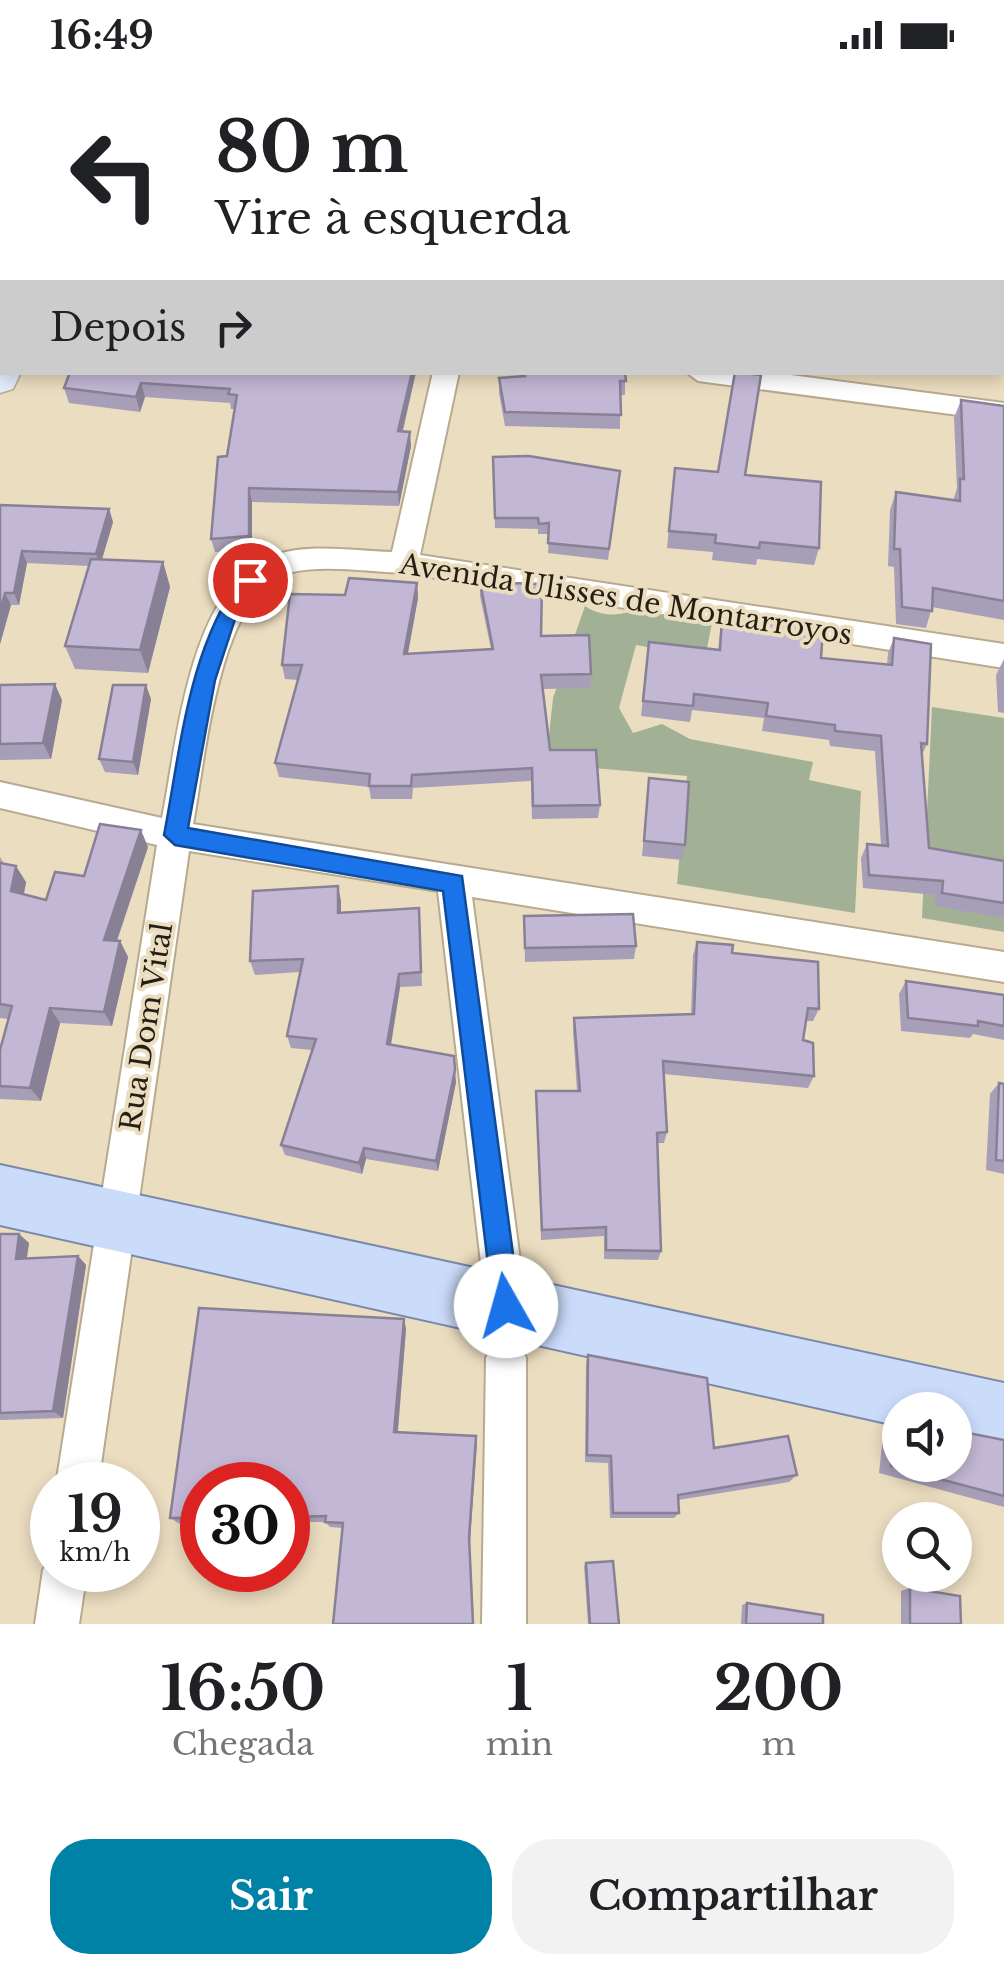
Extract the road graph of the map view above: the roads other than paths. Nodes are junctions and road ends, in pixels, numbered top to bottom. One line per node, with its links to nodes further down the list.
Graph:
1 (445, 375): 4 (street)
2 (721, 375): 3 (street)
3 (1004, 412)
4 (404, 564): 5 (street, Avenida Ulisses de Montarroyos); 6 (street, Avenida Ulisses de Montarroyos)
5 (250, 580): 8 (street, Rua Dom Vital)
6 (1004, 656)
7 (0, 795): 8 (street)
8 (175, 835): 9 (street); 12 (street, Rua Dom Vital)
9 (454, 883): 10 (street); 13 (street)
10 (1004, 968)
11 (0, 1194): 12 (main road)
12 (116, 1217): 13 (main road); 15 (street, Rua Dom Vital)
13 (506, 1332): 14 (main road); 18 (street)
14 (1004, 1416)
15 (80, 1462)
16 (62, 1592): 17 (street)
17 (57, 1624)
18 (504, 1624)

